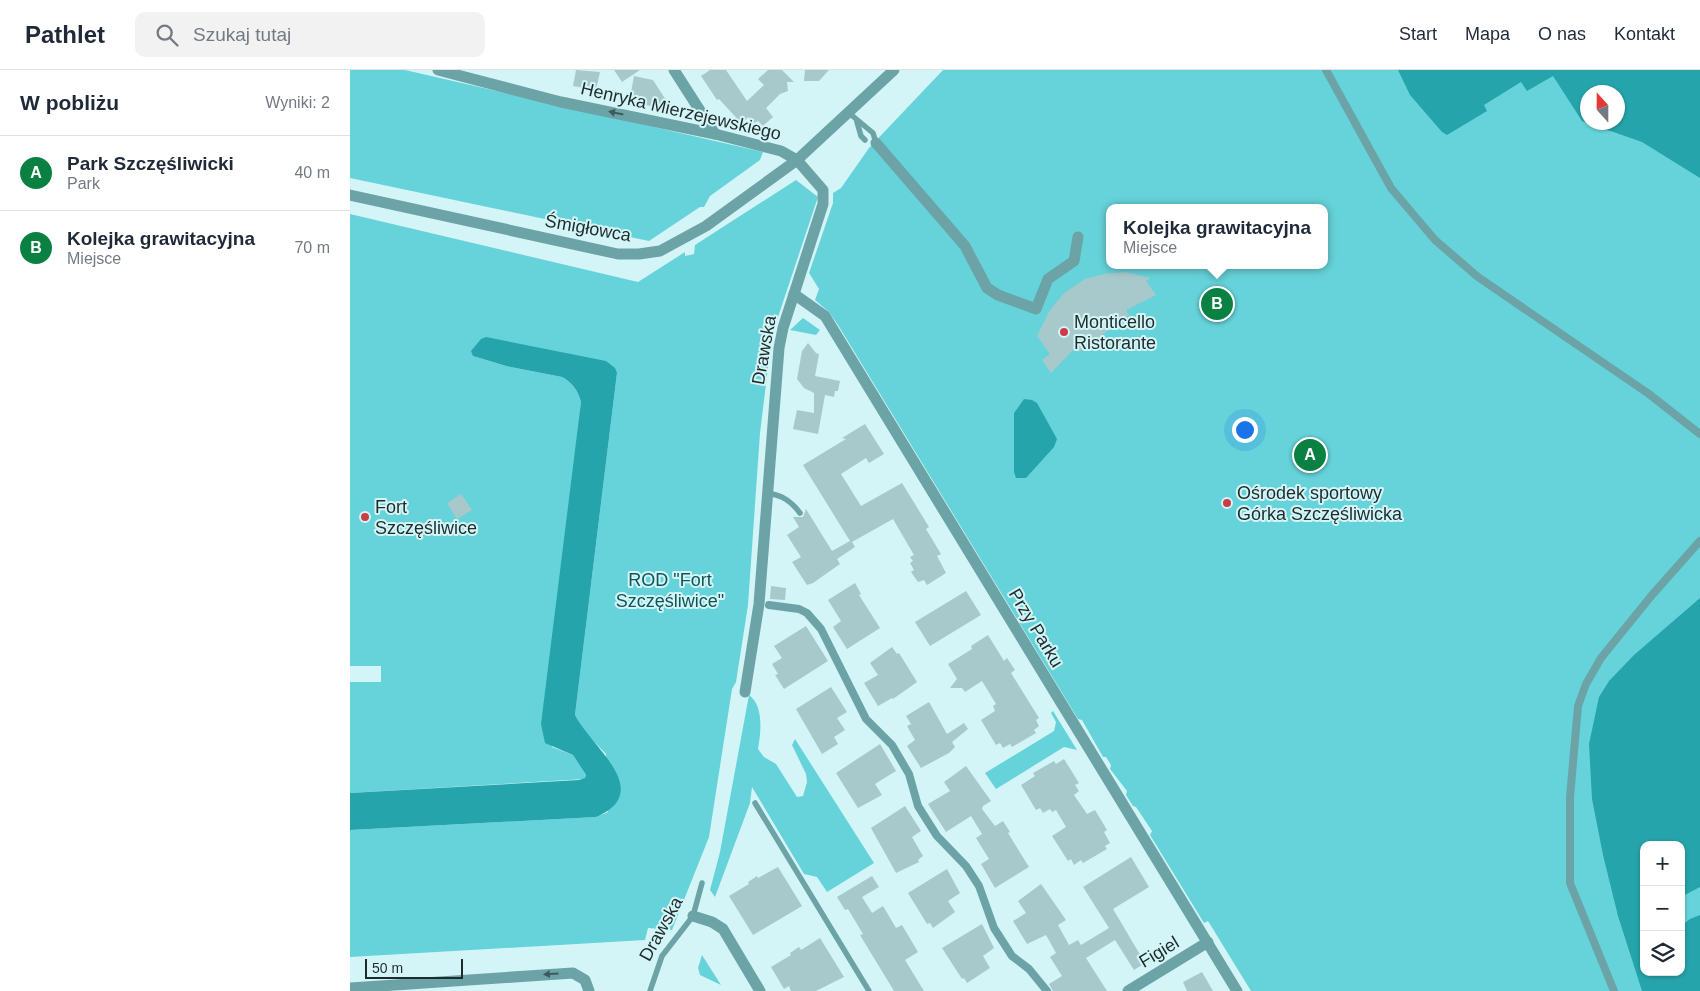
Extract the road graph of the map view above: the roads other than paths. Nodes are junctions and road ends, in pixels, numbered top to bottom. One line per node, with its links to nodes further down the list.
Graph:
1 (438, 70): 7 (street, Henryka Mierzejewskiego, one-way to 1)
2 (674, 70): 7 (street)
3 (894, 70): 5 (street)
4 (1326, 70): 13 (street)
5 (848, 113): 6 (lane); 9 (street)
6 (857, 122): 8 (lane); 8 (lane)
7 (715, 134): 9 (street, Henryka Mierzejewskiego)
8 (869, 138): 11 (street)
9 (797, 160): 10 (street, Śmigłowca); 12 (street, Drawska)
10 (350, 195)
11 (1078, 238)
12 (794, 294): 14 (street, Drawska); 22 (street, Przy Parku)
13 (1700, 434)
14 (767, 493): 15 (lane); 17 (street, Drawska)
15 (800, 513)
16 (1700, 541): 31 (street)
17 (764, 604): 18 (street, Drawska); 28 (street)
18 (746, 692)
19 (755, 803): 27 (lane)
20 (702, 883): 21 (lane, Drawska)
21 (693, 916): 25 (lane, Drawska); 26 (street)
22 (1208, 942): 29 (street, Figiel); 30 (street, Przy Parku)
23 (350, 988): 24 (street, one-way to 23)
24 (589, 991)
25 (650, 991)
26 (760, 991)
27 (869, 991)
28 (1047, 991)
29 (1128, 991)
30 (1237, 991)
31 (1614, 991)

